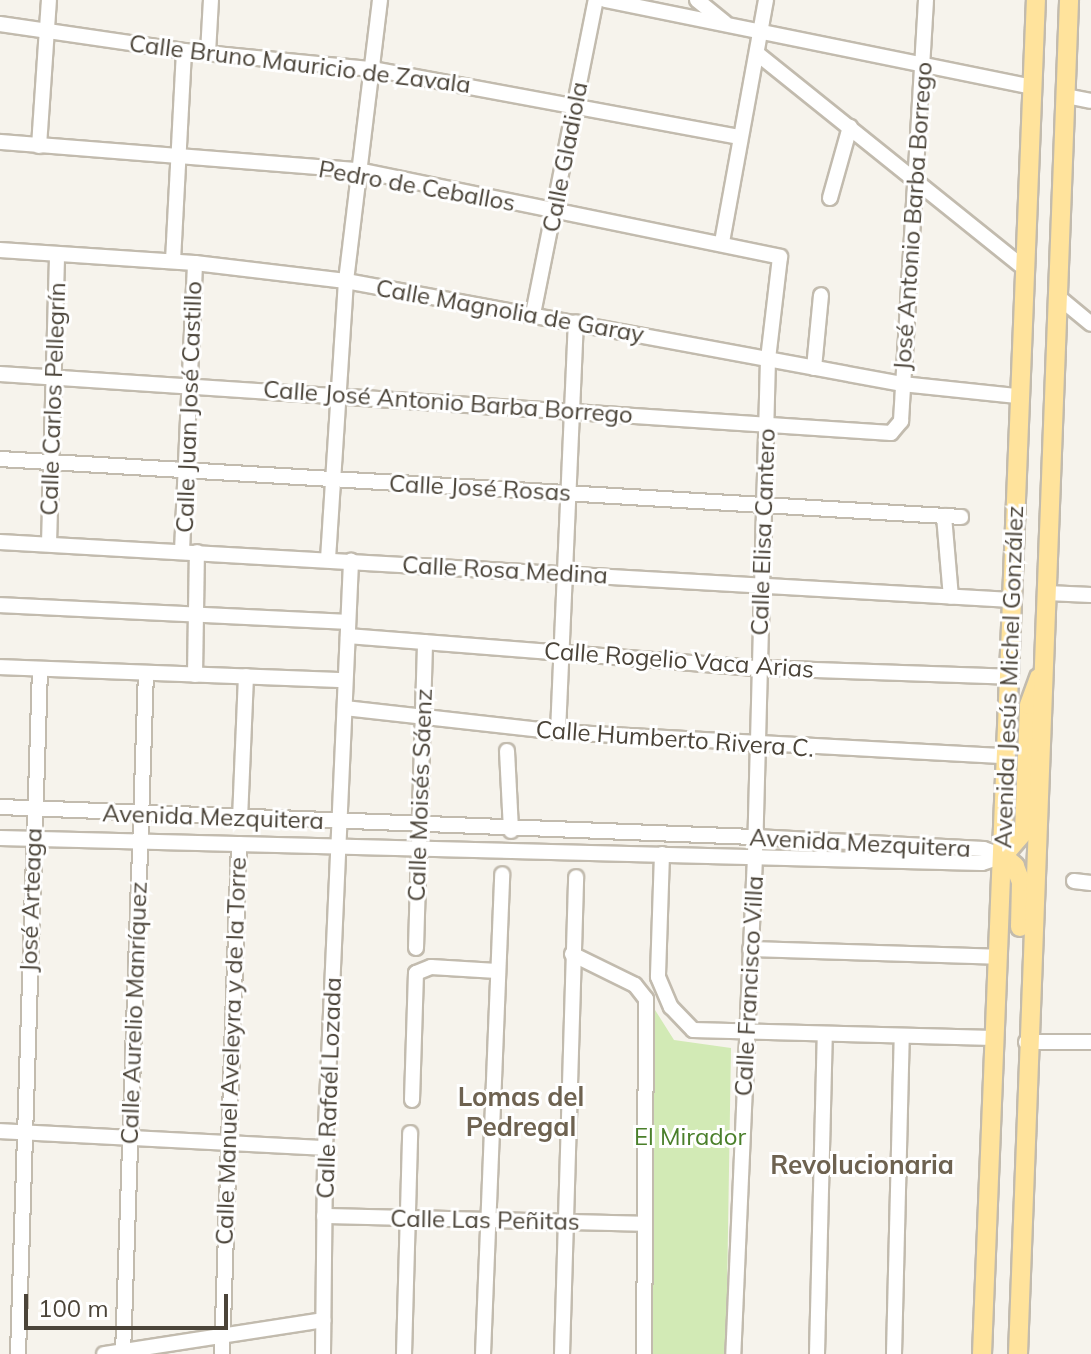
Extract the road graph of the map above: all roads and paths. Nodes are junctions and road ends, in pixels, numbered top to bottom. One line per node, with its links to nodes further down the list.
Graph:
1 (49, 0): 13 (street)
2 (211, 0): 16 (street)
3 (380, 0): 19 (street)
4 (596, 0): 23 (street, Calle Gladiola)
5 (605, 0): 12 (street)
6 (697, 0): 12 (street)
7 (766, 0): 14 (street)
8 (926, 0): 18 (street, José Antonio Barba Borrego)
9 (1036, 0): 20 (main road, Avenida Jesús Michel González)
10 (1069, 0): 21 (main road, Avenida Jesús Michel González)
11 (0, 24): 13 (street, Calle Bruno Mauricio de Zavala)
12 (729, 26): 14 (street)
13 (48, 28): 15 (street, Calle Bruno Mauricio de Zavala); 27 (street)
14 (762, 33): 17 (street); 18 (street)
15 (184, 51): 16 (street, Calle Bruno Mauricio de Zavala); 28 (street, Calle Juan José Castillo)
16 (208, 53): 19 (street, Calle Bruno Mauricio de Zavala)
17 (759, 55): 24 (street); 25 (street)
18 (923, 65): 20 (street); 30 (street, José Antonio Barba Borrego)
19 (372, 69): 23 (street, Calle Bruno Mauricio de Zavala); 29 (street)
20 (1033, 87): 39 (main road, Avenida Jesús Michel González)
21 (1066, 96): 22 (street); 42 (main road, Avenida Jesús Michel González)
22 (1091, 101)
23 (576, 103): 25 (street, Calle Bruno Mauricio de Zavala); 32 (street, Calle Gladiola)
24 (850, 127): 30 (street); 31 (street)
25 (740, 137): 33 (street)
26 (0, 142): 27 (street, Pedro de Ceballos)
27 (39, 146): 28 (street, Pedro de Ceballos)
28 (177, 157): 29 (street, Pedro de Ceballos); 37 (street, Calle Juan José Castillo)
29 (358, 170): 32 (street, Pedro de Ceballos); 40 (street)
30 (913, 176): 39 (street); 50 (street, José Antonio Barba Borrego)
31 (830, 198)
32 (554, 210): 33 (street, Pedro de Ceballos); 43 (street, Calle Gladiola)
33 (722, 242): 36 (street, Pedro de Ceballos)
34 (0, 250): 35 (street, Calle Magnolia de Garay)
35 (57, 254): 37 (street, Calle Magnolia de Garay); 49 (street, Calle Carlos Pellegrín)
36 (780, 257): 46 (street, Calle Elisa Cantero)
37 (173, 261): 38 (street, Calle Magnolia de Garay)
38 (195, 263): 40 (street, Calle Magnolia de Garay); 51 (street, Calle Juan José Castillo)
39 (1024, 268): 53 (main road, Avenida Jesús Michel González)
40 (346, 281): 43 (street, Calle Magnolia de Garay); 52 (street)
41 (821, 295): 47 (street)
42 (1056, 295): 45 (street); 72 (main road, Avenida Jesús Michel González)
43 (533, 314): 44 (street, Calle Magnolia de Garay)
44 (576, 322): 46 (street, Calle Magnolia de Garay); 54 (street)
45 (1091, 324)
46 (768, 359): 47 (street, Calle Magnolia de Garay); 55 (street, Calle Elisa Cantero)
47 (814, 368): 50 (street, Calle Magnolia de Garay)
48 (0, 374): 49 (street, Calle José Antonio Barba Borrego)
49 (53, 375): 51 (street, Calle José Antonio Barba Borrego); 58 (street, Calle Carlos Pellegrín)
50 (902, 384): 53 (street, Calle Magnolia de Garay); 56 (street, José Antonio Barba Borrego)
51 (188, 385): 52 (street, Calle José Antonio Barba Borrego); 59 (street, Calle Juan José Castillo)
52 (338, 395): 54 (street, Calle José Antonio Barba Borrego); 60 (street)
53 (1017, 396): 75 (main road, Avenida Jesús Michel González)
54 (572, 410): 55 (street, Calle José Antonio Barba Borrego); 61 (street)
55 (767, 425): 56 (street, Calle José Antonio Barba Borrego); 62 (street, Calle Elisa Cantero)
56 (896, 430)
57 (0, 459): 58 (street, Calle José Rosas)
58 (52, 462): 59 (street, Calle José Rosas); 66 (street, Calle Carlos Pellegrín)
59 (188, 468): 60 (street, Calle José Rosas); 67 (street, Calle Juan José Castillo)
60 (333, 479): 61 (street, Calle José Rosas); 68 (street)
61 (569, 493): 62 (street, Calle José Rosas); 70 (street)
62 (764, 506): 63 (street, Calle José Rosas); 71 (street, Calle Elisa Cantero)
63 (944, 516): 64 (street, Calle José Rosas); 74 (street)
64 (961, 517)
65 (0, 542): 66 (street, Calle Rosa Medina)
66 (49, 544): 67 (street, Calle Rosa Medina)
67 (190, 552): 68 (street, Calle Rosa Medina); 77 (street, Calle Juan José Castillo)
68 (328, 559): 69 (street, Calle Rosa Medina)
69 (351, 561): 70 (street, Calle Rosa Medina); 78 (street, Calle Rafaél Lozada)
70 (565, 573): 71 (street, Calle Rosa Medina); 80 (street)
71 (761, 585): 74 (street, Calle Rosa Medina); 83 (street, Calle Elisa Cantero)
72 (1047, 593): 73 (street); 81 (main road, Avenida Jesús Michel González)
73 (1091, 595)
74 (951, 597): 75 (street, Calle Rosa Medina)
75 (1011, 600): 88 (main road, Avenida Jesús Michel González)
76 (0, 605): 77 (street, Calle Rogelio Vaca Arias)
77 (196, 614): 78 (street, Calle Rogelio Vaca Arias); 86 (street, Calle Juan José Castillo)
78 (348, 629): 79 (street, Calle Rogelio Vaca Arias); 89 (street, Calle Rafaél Lozada)
79 (425, 642): 80 (street, Calle Rogelio Vaca Arias); 91 (street, Calle Moisés Sáenz)
80 (562, 653): 83 (street, Calle Rogelio Vaca Arias); 92 (street)
81 (1045, 664): 111 (main road); 126 (main road, Avenida Jesús Michel González)
82 (0, 667): 84 (street)
83 (758, 668): 88 (street, Calle Rogelio Vaca Arias); 93 (street, Calle Elisa Cantero)
84 (40, 669): 85 (street); 97 (street, José Arteaga)
85 (146, 673): 86 (street); 98 (street, Calle Aurelio Manríquez)
86 (195, 675): 87 (street)
87 (246, 676): 89 (street); 99 (street)
88 (1010, 677): 95 (main road, Avenida Jesús Michel González)
89 (345, 680): 90 (street, Calle Rafaél Lozada)
90 (345, 708): 91 (street, Calle Humberto Rivera C.); 100 (street, Calle Rafaél Lozada)
91 (423, 718): 92 (street, Calle Humberto Rivera C.); 101 (street, Calle Moisés Sáenz)
92 (558, 732): 93 (street, Calle Humberto Rivera C.)
93 (755, 746): 95 (street, Calle Humberto Rivera C.); 103 (street, Calle Elisa Cantero)
94 (507, 751): 102 (street)
95 (1007, 756): 111 (main road, Avenida Jesús Michel González)
96 (0, 807): 97 (street, Avenida Mezquitera)
97 (34, 809): 98 (street, Avenida Mezquitera); 105 (street, José Arteaga)
98 (141, 815): 99 (street, Avenida Mezquitera); 106 (street, Calle Aurelio Manríquez)
99 (240, 819): 100 (street, Avenida Mezquitera)
100 (340, 823): 101 (street, Avenida Mezquitera); 108 (street, Calle Rafaél Lozada)
101 (420, 825): 102 (street, Avenida Mezquitera); 109 (street, Calle Moisés Sáenz)
102 (511, 831): 103 (street, Avenida Mezquitera)
103 (755, 837): 111 (street, Avenida Mezquitera); 112 (street, Calle Elisa Cantero)
104 (0, 838): 105 (street, Avenida Mezquitera)
105 (33, 838): 106 (street, Avenida Mezquitera); 130 (street, José Arteaga)
106 (140, 839): 107 (street, Avenida Mezquitera); 132 (street, Calle Aurelio Manríquez)
107 (239, 844): 108 (street, Avenida Mezquitera); 133 (street, Calle Manuel Aveleyra y de la Torre)
108 (339, 847): 109 (street, Avenida Mezquitera); 134 (street, Calle Rafaél Lozada)
109 (419, 848): 110 (street, Avenida Mezquitera); 117 (street, Calle Moisés Sáenz)
110 (662, 854): 112 (street, Avenida Mezquitera); 123 (street)
111 (1003, 856): 112 (street, Avenida Mezquitera); 120 (main road, Avenida Jesús Michel González); 126 (main road)
112 (755, 857): 118 (street, Calle Francisco Villa)
113 (502, 874): 121 (street)
114 (576, 877): 119 (street)
115 (1074, 881): 116 (street)
116 (1091, 883)
117 (416, 948)
118 (750, 949): 120 (street); 123 (street, Calle Francisco Villa)
119 (572, 954): 138 (street); 139 (street)
120 (998, 957): 125 (main road, Avenida Jesús Michel González)
121 (497, 971): 128 (street); 137 (street)
122 (825, 1034): 123 (street); 124 (street); 152 (street)
123 (746, 1036): 151 (street, Calle Francisco Villa)
124 (902, 1036): 125 (street); 153 (street)
125 (994, 1038): 154 (main road, Avenida Jesús Michel González)
126 (1026, 1042): 127 (street); 155 (main road, Avenida Jesús Michel González)
127 (1091, 1042)
128 (412, 1100)
129 (0, 1131): 130 (street)
130 (22, 1132): 132 (street); 143 (street, José Arteaga)
131 (410, 1133): 136 (street)
132 (130, 1137): 133 (street); 142 (street, Calle Aurelio Manríquez)
133 (226, 1142): 134 (street); 141 (street, Calle Manuel Aveleyra y de la Torre)
134 (325, 1148): 135 (street, Calle Rafaél Lozada)
135 (324, 1216): 136 (street, Calle Las Peñitas); 140 (street, Calle Rafaél Lozada)
136 (407, 1218): 137 (street, Calle Las Peñitas); 147 (street)
137 (487, 1220): 138 (street, Calle Las Peñitas); 148 (street)
138 (564, 1222): 139 (street, Calle Las Peñitas); 149 (street)
139 (645, 1224): 150 (street)
140 (323, 1320): 141 (street); 146 (street, Calle Rafaél Lozada)
141 (223, 1333): 142 (street); 145 (street, Calle Manuel Aveleyra y de la Torre)
142 (123, 1352): 144 (street)
143 (18, 1354)
144 (104, 1354)
145 (222, 1354)
146 (323, 1354)
147 (404, 1354)
148 (483, 1354)
149 (562, 1354)
150 (644, 1354)
151 (733, 1354)
152 (817, 1354)
153 (894, 1354)
154 (982, 1354)
155 (1018, 1354)

